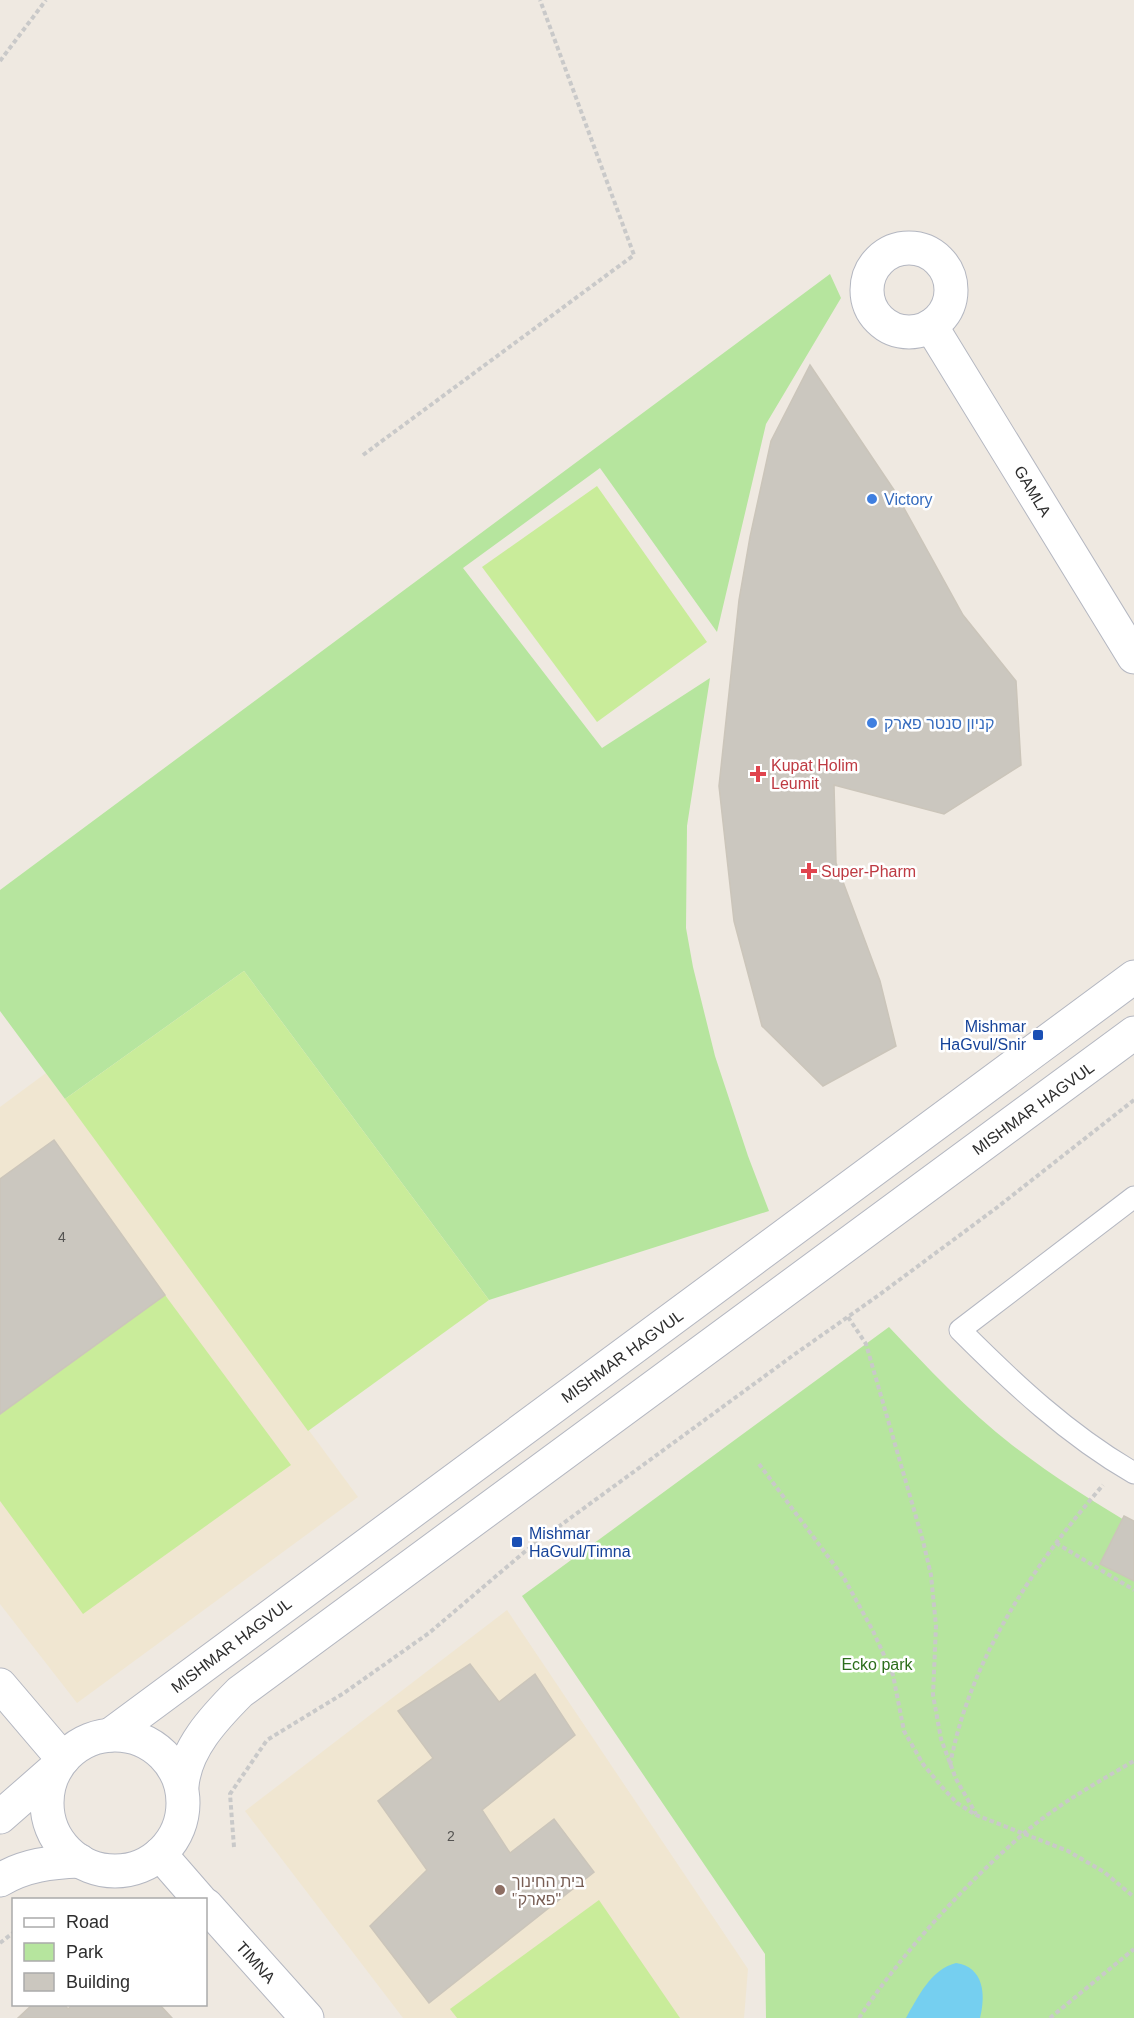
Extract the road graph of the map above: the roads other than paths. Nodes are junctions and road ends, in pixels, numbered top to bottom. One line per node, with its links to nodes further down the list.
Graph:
1 (931, 326): 2 (main road, GAMLA)
2 (1134, 657)
3 (1134, 977): 8 (main road, MISHMAR HAGVUL)
4 (1134, 1033): 10 (main road, MISHMAR HAGVUL)
5 (1134, 1197): 6 (lane)
6 (1127, 1468)
7 (0, 1685): 9 (main road)
8 (110, 1735): 9 (main road); 10 (main road)
9 (60, 1763): 11 (main road); 13 (main road)
10 (182, 1786): 12 (main road)
11 (0, 1817)
12 (160, 1854): 13 (main road); 15 (main road)
13 (80, 1861): 14 (main road)
14 (0, 1880)
15 (199, 1898)
16 (207, 1906): 17 (main road, TIMNA)
17 (307, 2018)

